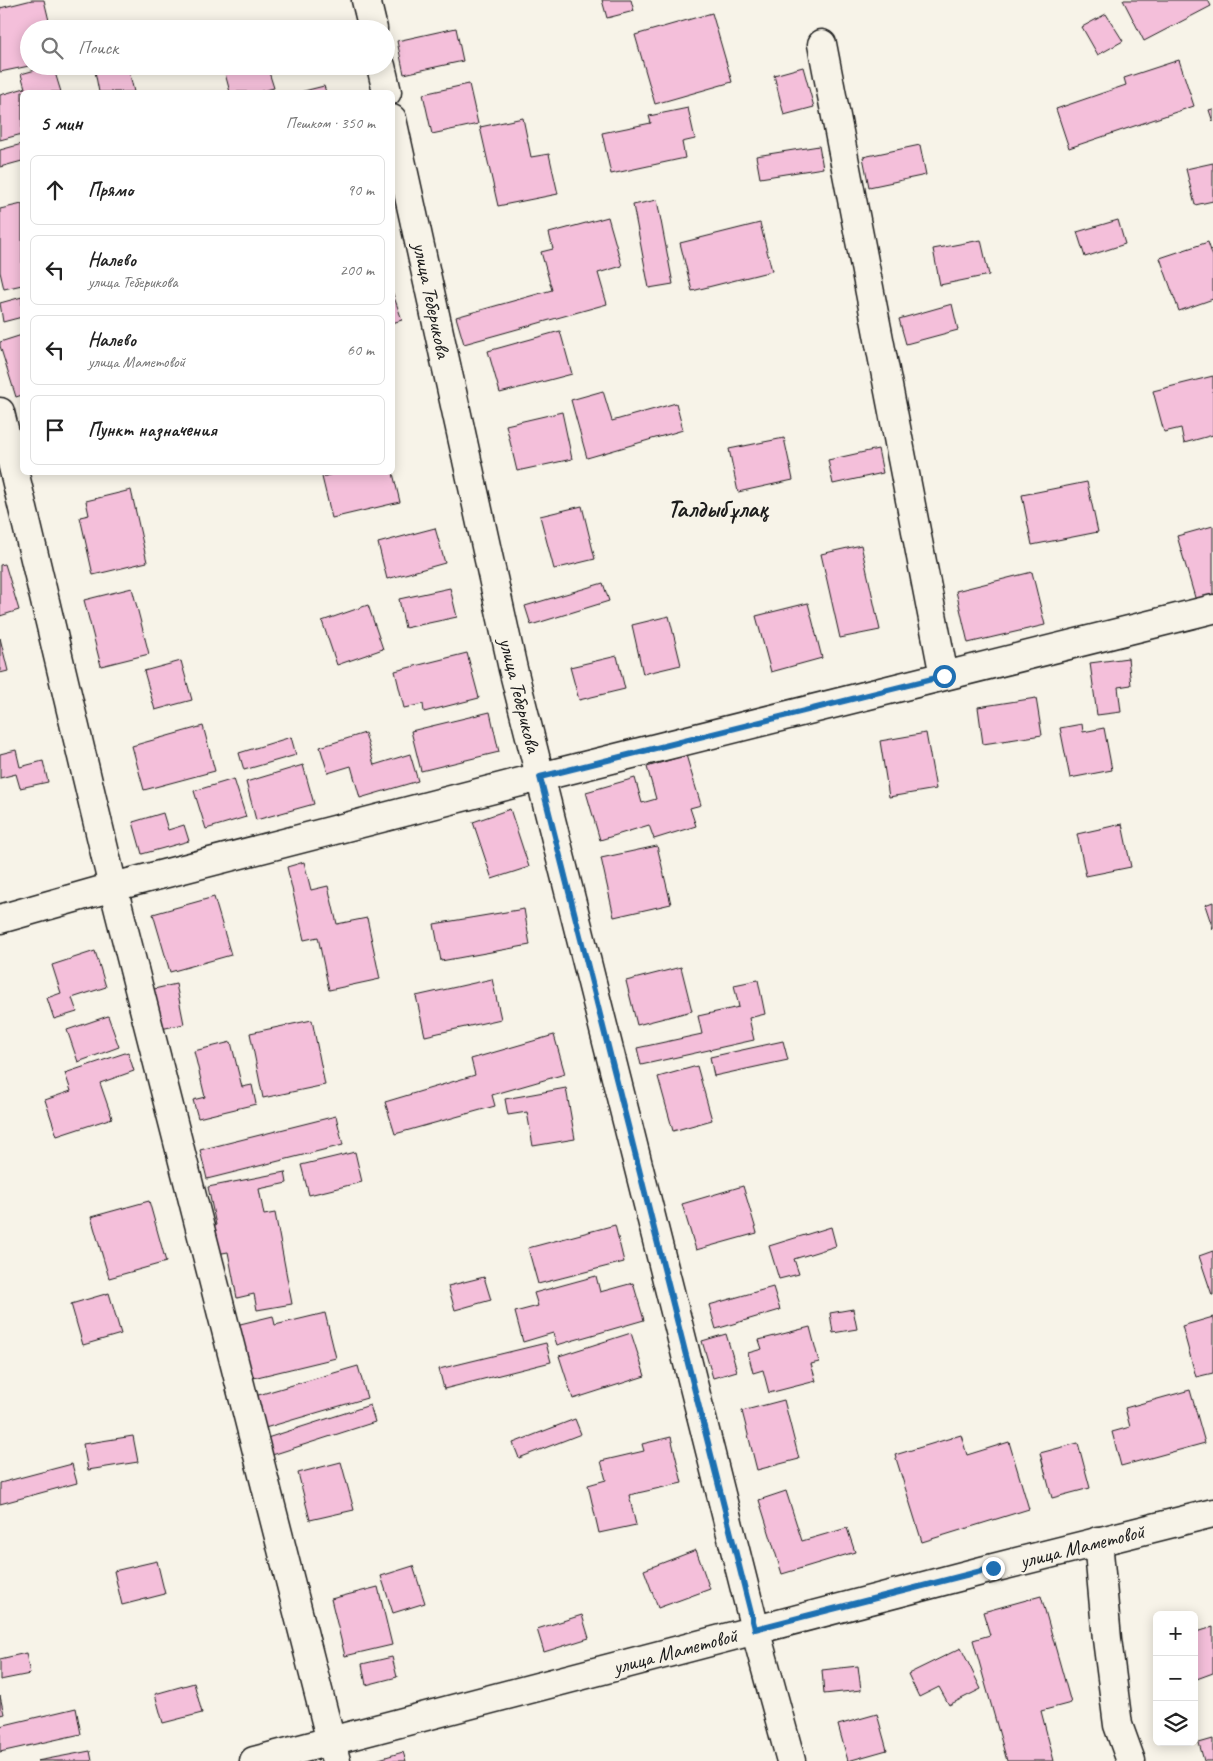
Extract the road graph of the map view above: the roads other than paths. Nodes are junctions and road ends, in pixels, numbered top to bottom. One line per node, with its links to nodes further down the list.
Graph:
1 (366, 0): 2 (street)
2 (371, 20)
3 (822, 44): 9 (street)
4 (383, 75): 5 (street)
5 (387, 90)
6 (395, 133): 10 (street, улица Теберикова)
7 (0, 412): 11 (street)
8 (1213, 609): 9 (street)
9 (944, 676): 10 (street)
10 (540, 777): 11 (street); 15 (street, улица Теберикова)
11 (113, 887): 12 (street); 16 (street)
12 (0, 919)
13 (1213, 1513): 14 (street, улица Маметовой)
14 (1098, 1541): 15 (street, улица Маметовой); 19 (street)
15 (755, 1629): 16 (street, улица Маметовой); 18 (street, улица Теберикова)
16 (334, 1751): 17 (street, улица Маметовой)
17 (254, 1761)
18 (791, 1761)
19 (1131, 1761)

